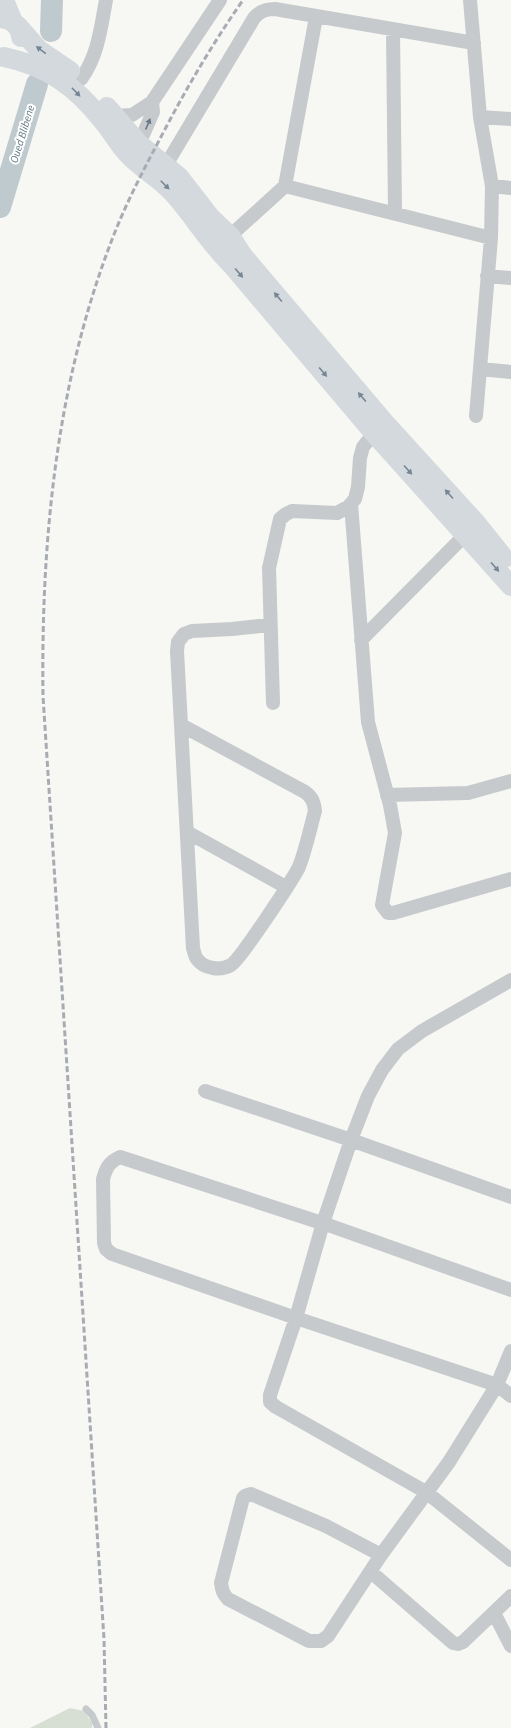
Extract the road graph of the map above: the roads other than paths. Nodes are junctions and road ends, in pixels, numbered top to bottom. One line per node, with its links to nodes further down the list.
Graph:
1 (4, 0): 6 (main road)
2 (106, 0): 10 (street)
3 (220, 0): 11 (street)
4 (470, 0): 8 (street)
5 (316, 17): 7 (street); 16 (street); 17 (street)
6 (10, 22): 9 (main road); 10 (main road, one-way to 6)
7 (393, 30): 8 (street); 20 (street)
8 (474, 43): 13 (street)
9 (2, 57): 22 (main road, one-way to 22)
10 (81, 79): 12 (main road)
11 (152, 102): 12 (street); 15 (street, one-way to 11)
12 (115, 116): 15 (main road)
13 (480, 117): 14 (street); 18 (street)
14 (511, 120)
15 (140, 144): 16 (main road)
16 (166, 165): 22 (main road)
17 (285, 186): 20 (street); 22 (street)
18 (492, 186): 19 (street); 21 (street)
19 (511, 188)
20 (395, 212): 21 (street)
21 (491, 238): 23 (street)
22 (224, 242): 28 (main road, one-way to 28); 30 (main road, one-way to 22)
23 (487, 276): 24 (street); 25 (street)
24 (511, 278)
25 (480, 369): 26 (street); 27 (street)
26 (511, 372)
27 (476, 416)
28 (374, 433): 29 (street); 30 (main road, one-way to 30)
29 (351, 504): 33 (street); 34 (street)
30 (469, 530): 31 (main road); 32 (main road, one-way to 32); 34 (street)
31 (511, 565)
32 (511, 586)
33 (269, 625): 35 (street); 36 (street)
34 (361, 640): 38 (street)
35 (273, 703)
36 (181, 725): 39 (street); 41 (street)
37 (511, 781): 38 (street)
38 (387, 795): 40 (street)
39 (187, 832): 41 (street); 41 (street)
40 (511, 879)
41 (286, 887)
42 (511, 980): 44 (street)
43 (205, 1091): 44 (street)
44 (351, 1140): 45 (street); 46 (street)
45 (511, 1197)
46 (323, 1223): 47 (street); 48 (street); 48 (street)
47 (511, 1290)
48 (296, 1318): 50 (street); 52 (street)
49 (511, 1351): 50 (street)
50 (497, 1385): 51 (street); 52 (street)
51 (511, 1396)
52 (426, 1492): 53 (street); 54 (street)
53 (381, 1555): 55 (street); 55 (street)
54 (511, 1560)
55 (371, 1572): 57 (street)
56 (511, 1596): 57 (street)
57 (494, 1613): 58 (street)
58 (511, 1646)
59 (86, 1710): 60 (lane)
60 (98, 1728)

